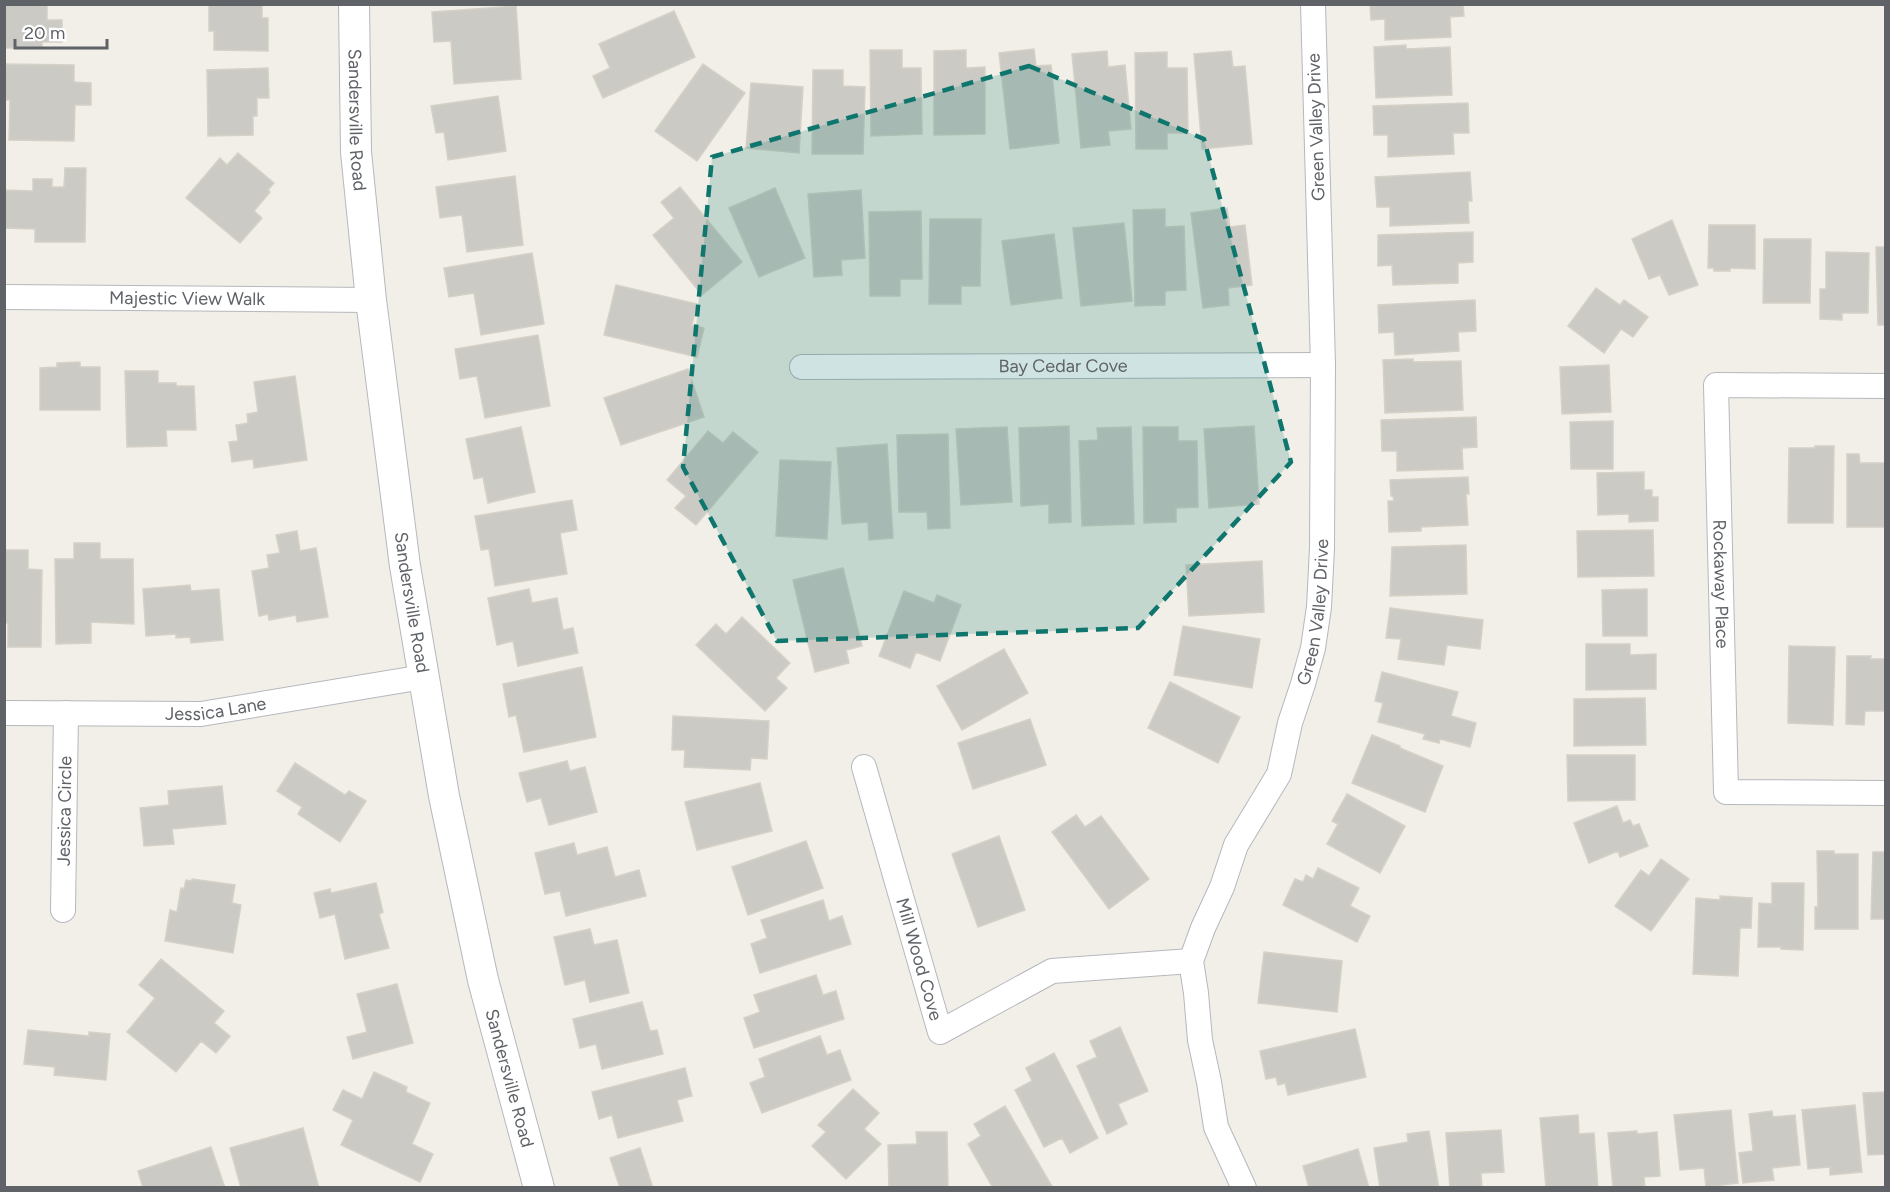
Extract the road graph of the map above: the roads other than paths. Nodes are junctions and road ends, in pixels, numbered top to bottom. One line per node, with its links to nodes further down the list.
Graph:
1 (354, 4): 4 (street, Sandersville Road)
2 (1312, 4): 5 (street, Green Valley Drive)
3 (4, 297): 4 (street, Majestic View Walk)
4 (371, 300): 8 (street, Sandersville Road)
5 (1323, 365): 6 (street, Bay Cedar Cove); 14 (street, Green Valley Drive)
6 (802, 367)
7 (1886, 386): 12 (street, Rockaway Place)
8 (423, 677): 10 (street, Jessica Lane); 15 (street, Sandersville Road)
9 (4, 712): 10 (street, Jessica Lane)
10 (66, 713): 13 (street, Jessica Circle)
11 (864, 767): 14 (street, Mill Wood Cove)
12 (1886, 793)
13 (63, 910)
14 (1191, 961): 16 (street, Green Valley Drive)
15 (539, 1188)
16 (1244, 1188)

